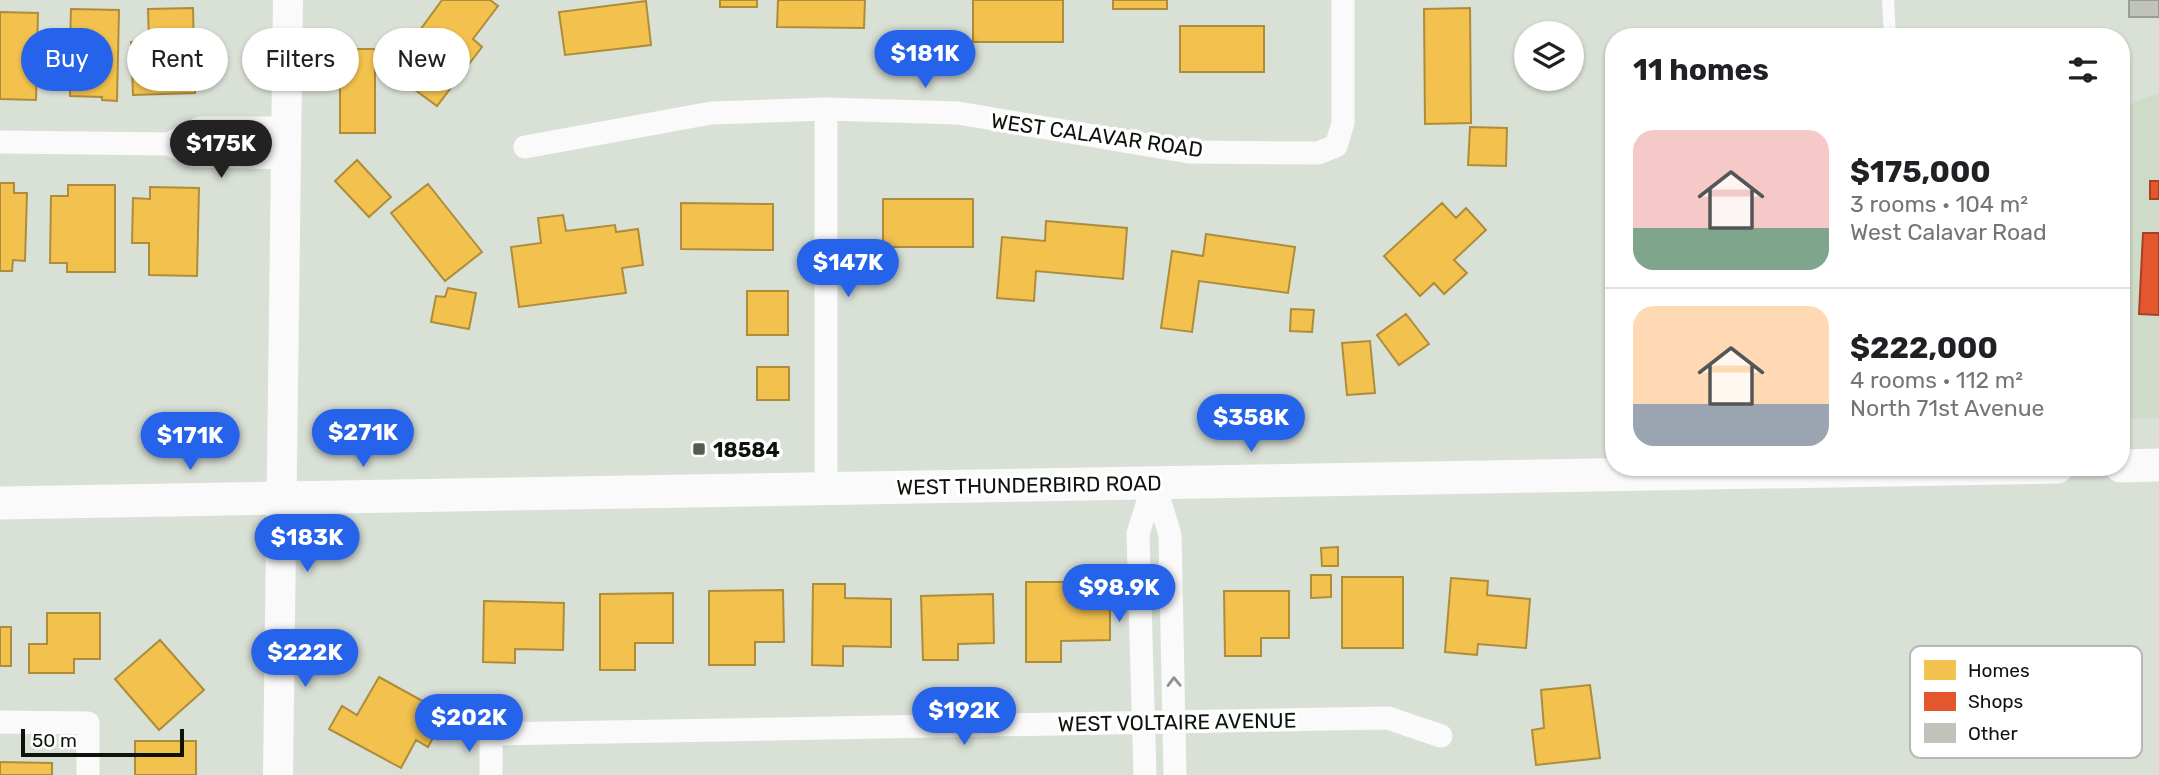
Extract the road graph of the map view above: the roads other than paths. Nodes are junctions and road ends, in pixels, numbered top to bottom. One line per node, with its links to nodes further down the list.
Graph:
1 (288, 0): 7 (street)
2 (1343, 0): 5 (street, WEST CALAVAR ROAD)
3 (1888, 0): 4 (lane)
4 (1890, 28)
5 (826, 109): 10 (street, WEST CALAVAR ROAD); 17 (street)
6 (218, 128): 7 (street); 9 (street); 11 (street)
7 (286, 128): 12 (street)
8 (0, 142): 9 (street)
9 (169, 144): 11 (street)
10 (525, 147)
11 (220, 158): 12 (street)
12 (286, 158): 18 (street)
13 (2159, 465): 14 (main road)
14 (2130, 466)
15 (1605, 474): 16 (main road, WEST THUNDERBIRD ROAD)
16 (1154, 482): 17 (main road, WEST THUNDERBIRD ROAD); 21 (street); 22 (street, one-way to 16)
17 (826, 490): 18 (main road, WEST THUNDERBIRD ROAD)
18 (282, 498): 19 (main road, WEST THUNDERBIRD ROAD); 25 (street)
19 (0, 503)
20 (0, 722): 24 (street)
21 (1144, 722): 22 (street, WEST VOLTAIRE AVENUE); 26 (street, WEST VOLTAIRE AVENUE); 27 (street)
22 (1175, 722): 23 (street, WEST VOLTAIRE AVENUE); 28 (street)
23 (1441, 736)
24 (88, 775)
25 (278, 775)
26 (491, 775)
27 (1144, 775)
28 (1175, 775)

